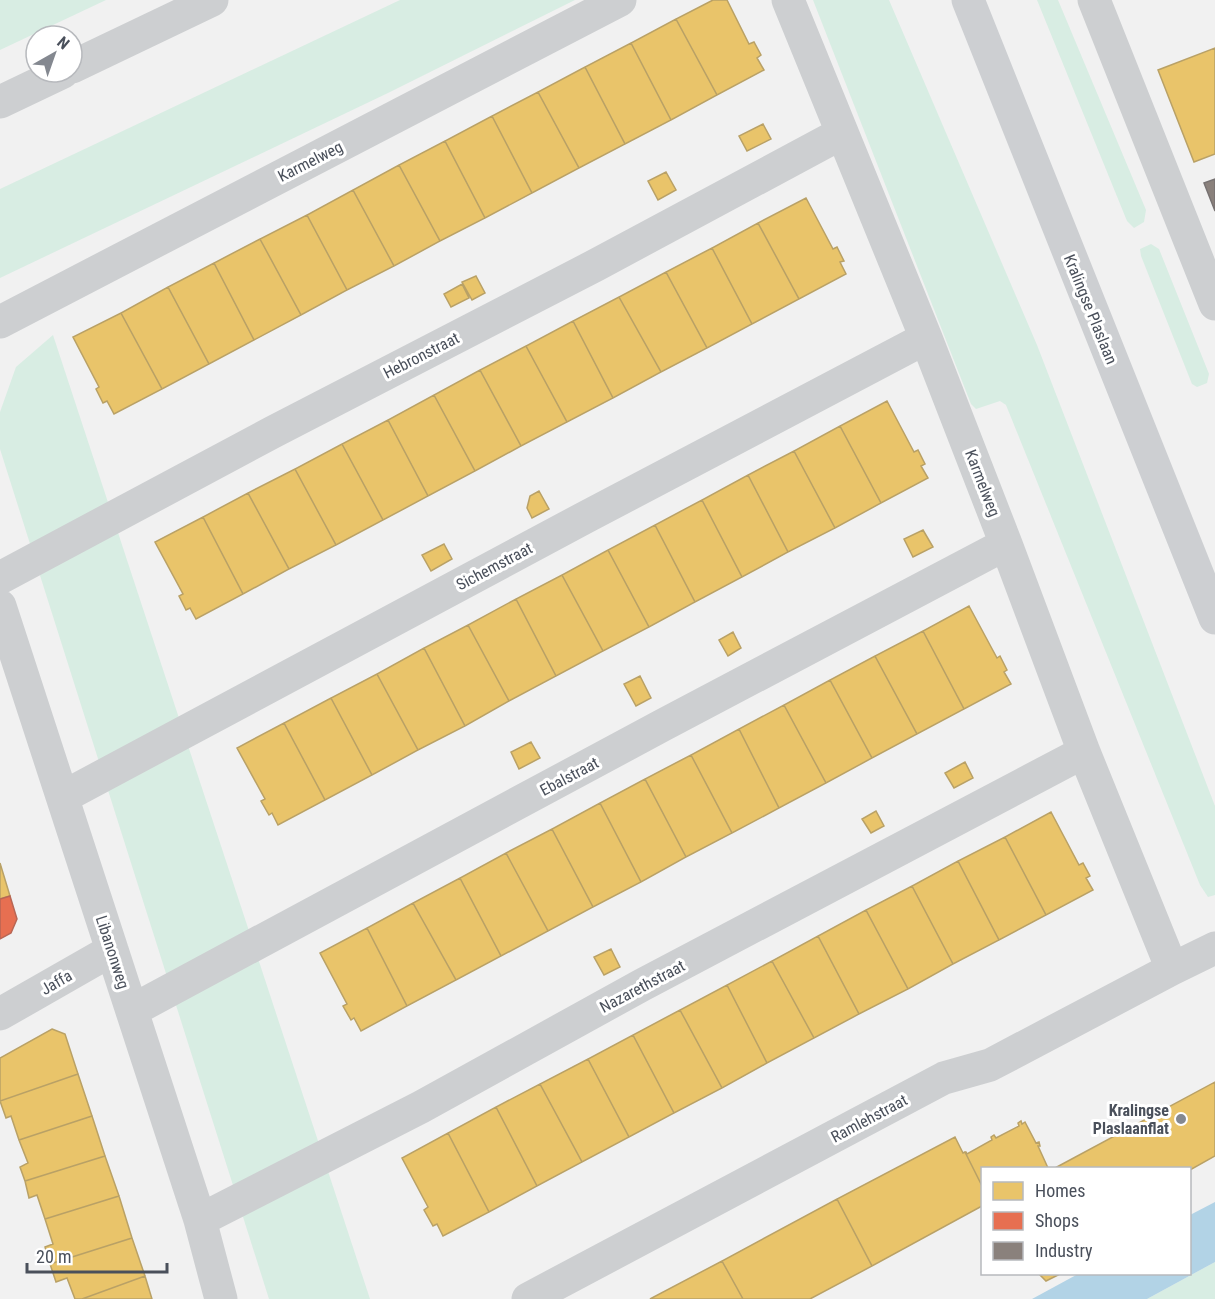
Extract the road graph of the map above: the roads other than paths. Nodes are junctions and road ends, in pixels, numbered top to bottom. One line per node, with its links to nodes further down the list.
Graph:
1 (212, 0): 6 (street)
2 (620, 0): 11 (street, Karmelweg)
3 (788, 0): 9 (street, Karmelweg)
4 (968, 0): 16 (main road, Kralingse Plaslaan)
5 (1094, 0): 10 (street)
6 (84, 62)
7 (38, 84): 8 (street)
8 (0, 102)
9 (842, 133): 12 (street, Karmelweg); 14 (street, Hebronstraat)
10 (1215, 304)
11 (0, 322)
12 (926, 338): 13 (street, Karmelweg); 18 (street, Sichemstraat)
13 (1006, 544): 17 (street, Karmelweg); 22 (street, Ebalstraat)
14 (0, 578)
15 (0, 606): 18 (street, Libanonweg)
16 (1215, 618)
17 (1084, 752): 21 (street, Karmelweg); 24 (street, Nazarethstraat)
18 (63, 797): 20 (street, Libanonweg)
19 (1215, 948): 21 (street, Ramlehstraat)
20 (112, 950): 22 (street, Libanonweg); 23 (street, Jaffa)
21 (1172, 969): 26 (street, Ramlehstraat)
22 (133, 1010): 24 (street, Libanonweg)
23 (0, 1014)
24 (200, 1220): 25 (street, Libanonweg)
25 (221, 1299)
26 (528, 1299)

